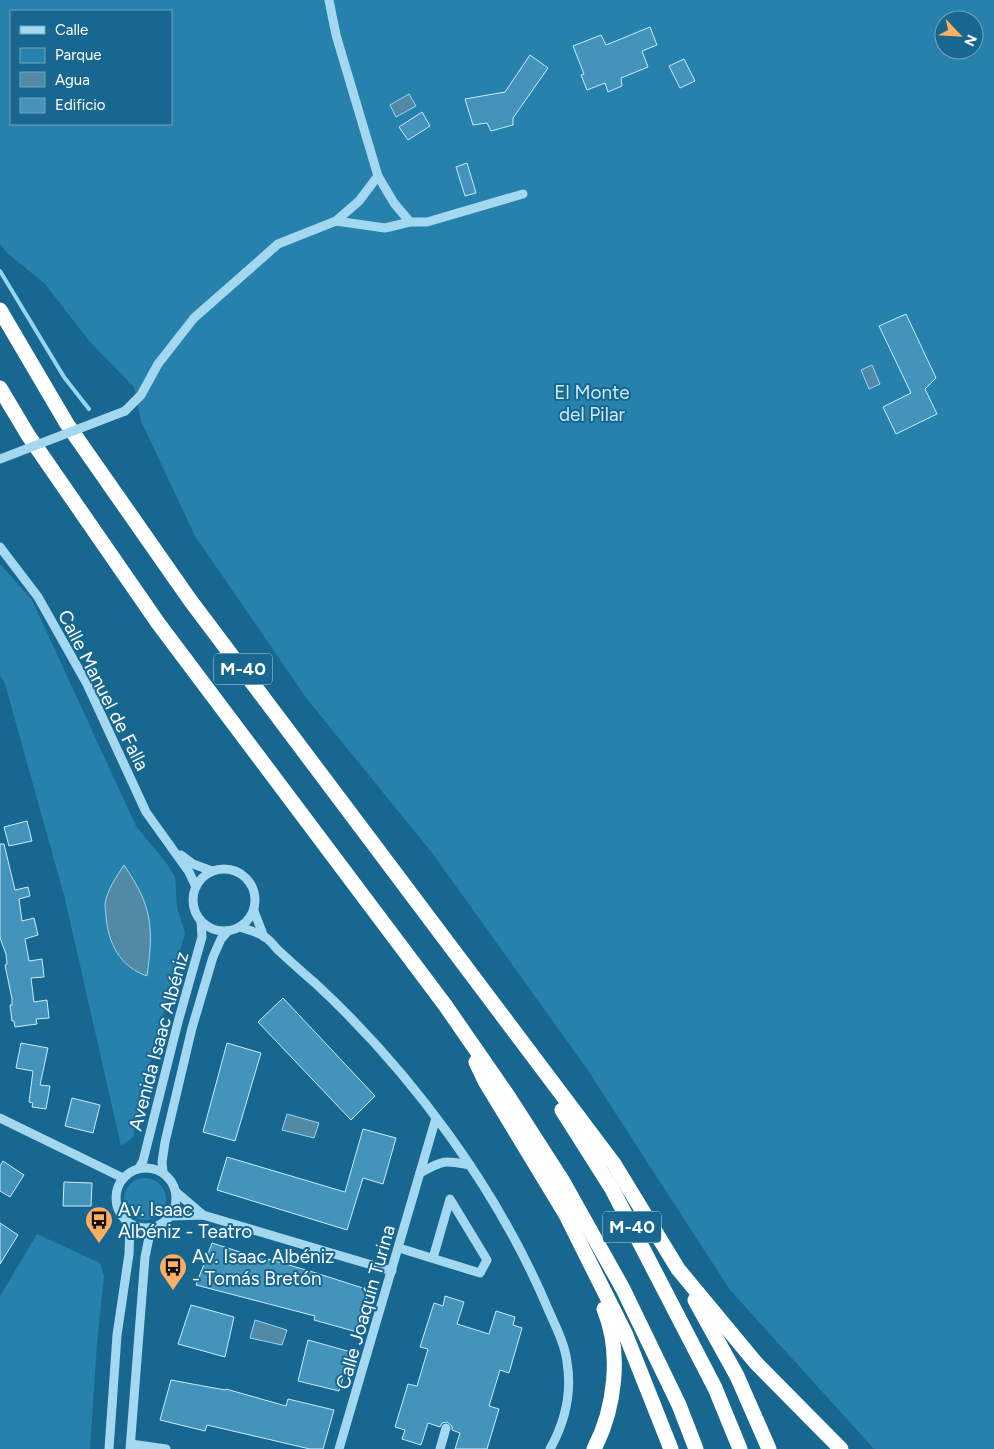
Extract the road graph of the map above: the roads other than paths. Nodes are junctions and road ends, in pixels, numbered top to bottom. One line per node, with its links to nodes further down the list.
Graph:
1 (330, 0): 2 (street)
2 (378, 176): 4 (street); 5 (street)
3 (523, 194): 5 (street)
4 (336, 221): 5 (street); 8 (street, bridge)
5 (410, 222)
6 (0, 310): 18 (highway, M-40)
7 (0, 388): 19 (highway, M-40)
8 (0, 459)
9 (0, 547): 10 (street, Calle Manuel de Falla)
10 (175, 850): 11 (street, Calle Manuel de Falla); 12 (street, Calle Manuel de Falla)
11 (212, 872): 12 (street); 13 (street)
12 (196, 887): 14 (street)
13 (254, 911): 15 (street); 17 (street)
14 (201, 922): 16 (street); 23 (street, Avenida Isaac Albéniz)
15 (240, 927): 16 (street); 17 (street)
16 (228, 931): 24 (street, Avenida Isaac Albéniz)
17 (264, 937): 21 (street)
18 (504, 1016): 35 (highway); 47 (highway, M-40)
19 (458, 1024): 28 (highway); 46 (highway, M-40)
20 (0, 1118): 26 (street)
21 (436, 1118): 22 (street); 25 (street, Calle Joaquín Turina)
22 (470, 1165): 25 (street); 43 (street)
23 (139, 1168): 24 (street); 26 (street)
24 (163, 1172): 27 (street)
25 (420, 1173): 33 (street, Calle Joaquín Turina)
26 (122, 1178): 31 (street)
27 (176, 1192): 29 (street); 30 (street)
28 (565, 1213): 44 (highway); 45 (highway)
29 (203, 1215): 30 (street); 36 (street)
30 (171, 1216): 32 (street)
31 (130, 1225): 32 (street); 39 (street)
32 (151, 1228): 38 (street)
33 (399, 1248): 34 (street); 36 (street, Calle Joaquín Turina)
34 (433, 1258): 34 (street)
35 (678, 1269): 48 (highway); 49 (highway)
36 (392, 1271): 41 (street, Calle Joaquín Turina)
37 (446, 1428): 42 (street)
38 (130, 1446): 40 (street)
39 (110, 1449)
40 (166, 1449)
41 (340, 1449)
42 (440, 1449)
43 (550, 1449)
44 (594, 1449)
45 (671, 1449)
46 (696, 1449)
47 (740, 1449)
48 (768, 1449)
49 (842, 1449)

